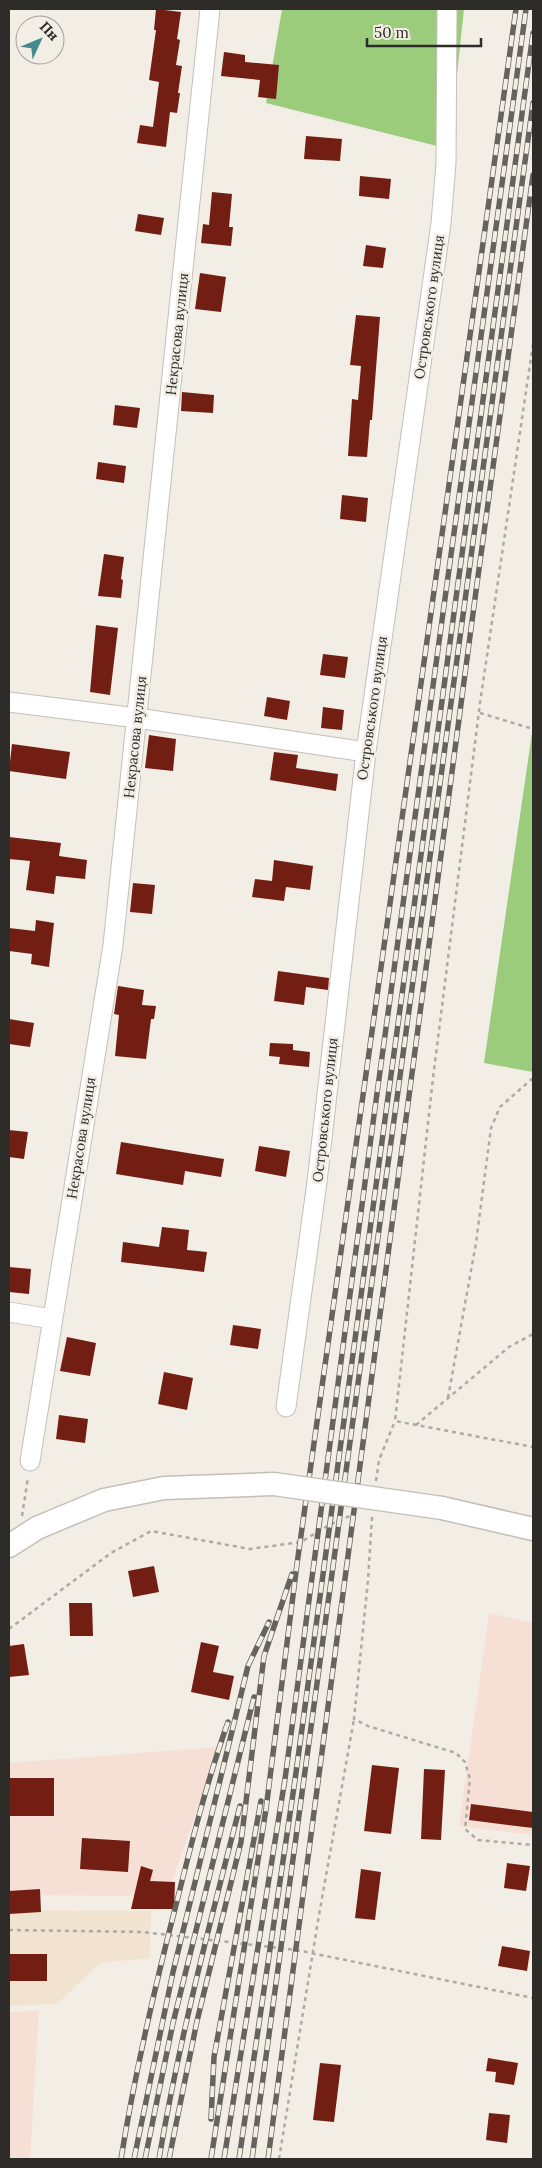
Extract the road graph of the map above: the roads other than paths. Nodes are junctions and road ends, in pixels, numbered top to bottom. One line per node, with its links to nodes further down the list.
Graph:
1 (210, 9): 4 (street, Некрасова вулиця)
2 (447, 9): 5 (street, Островського вулиця)
3 (9, 702): 4 (street)
4 (137, 718): 5 (street); 7 (street, Некрасова вулиця)
5 (366, 752): 8 (street, Островського вулиця)
6 (9, 1312): 7 (street)
7 (52, 1318): 9 (street, Некрасова вулиця)
8 (286, 1407)
9 (30, 1461)
10 (533, 1529): 11 (street, bridge)
11 (14, 1542)

